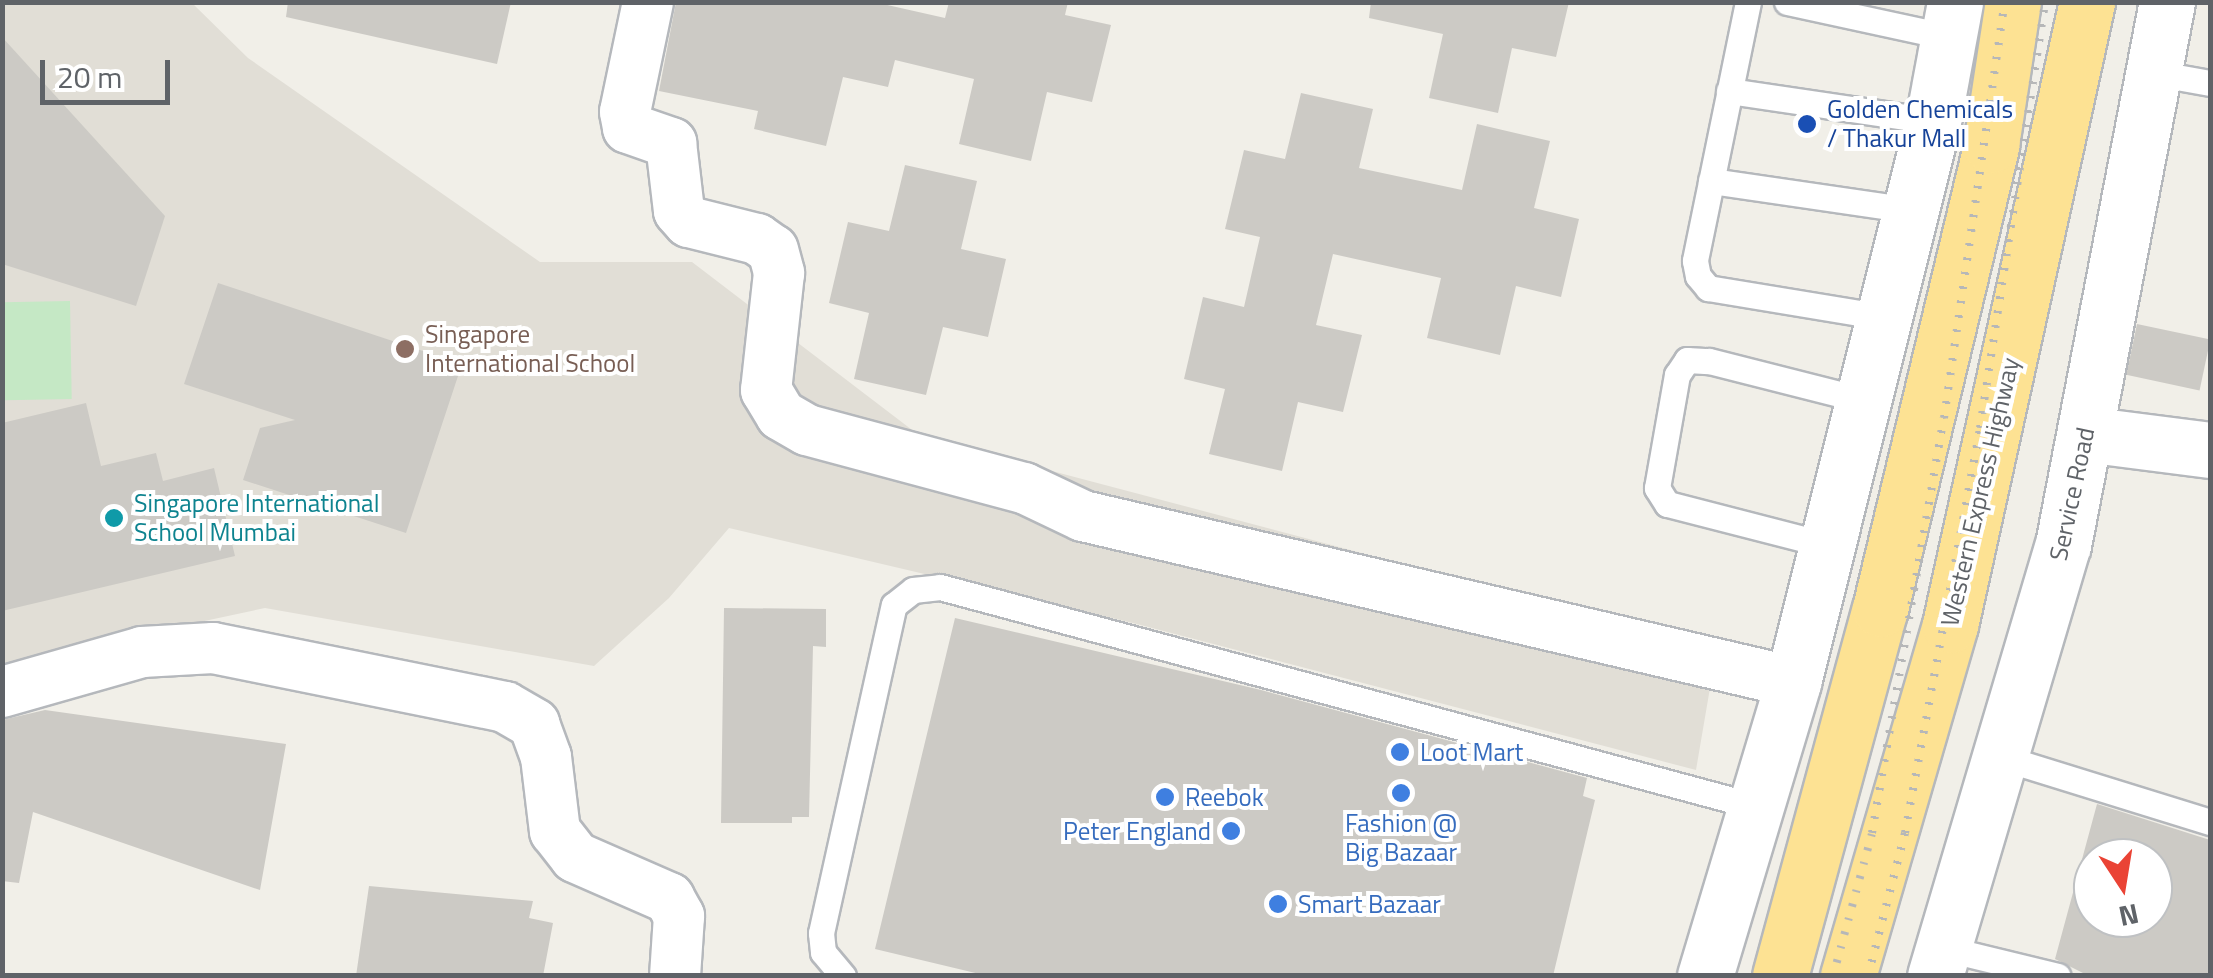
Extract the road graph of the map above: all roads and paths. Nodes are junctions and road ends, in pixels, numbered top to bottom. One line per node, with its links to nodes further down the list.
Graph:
1 (648, 2): 19 (street)
2 (1748, 2): 10 (lane)
3 (1787, 2): 7 (lane)
4 (2014, 2): 28 (highway)
5 (2087, 2): 29 (highway, Western Express Highway)
6 (2167, 2): 8 (main road, Service Road)
7 (1952, 20): 11 (main road)
8 (2154, 73): 9 (lane); 16 (main road, Service Road)
9 (2210, 83)
10 (1729, 91): 11 (lane); 12 (lane)
11 (1933, 120): 13 (main road)
12 (1711, 181): 13 (lane); 14 (lane)
13 (1910, 210): 14 (main road)
14 (1884, 317): 15 (main road)
15 (1863, 400): 18 (main road); 18 (lane)
16 (2085, 434): 17 (main road); 21 (main road, Service Road)
17 (2210, 450)
18 (1826, 545): 19 (main road)
19 (1796, 668): 22 (main road)
20 (2, 692): 25 (street)
21 (2000, 757): 23 (lane); 24 (main road, Service Road)
22 (1758, 807): 26 (lane); 27 (main road)
23 (2210, 822)
24 (1939, 962): 30 (lane)
25 (675, 976)
26 (843, 976)
27 (1705, 976)
28 (1780, 976)
29 (1848, 976)
30 (2058, 976)

